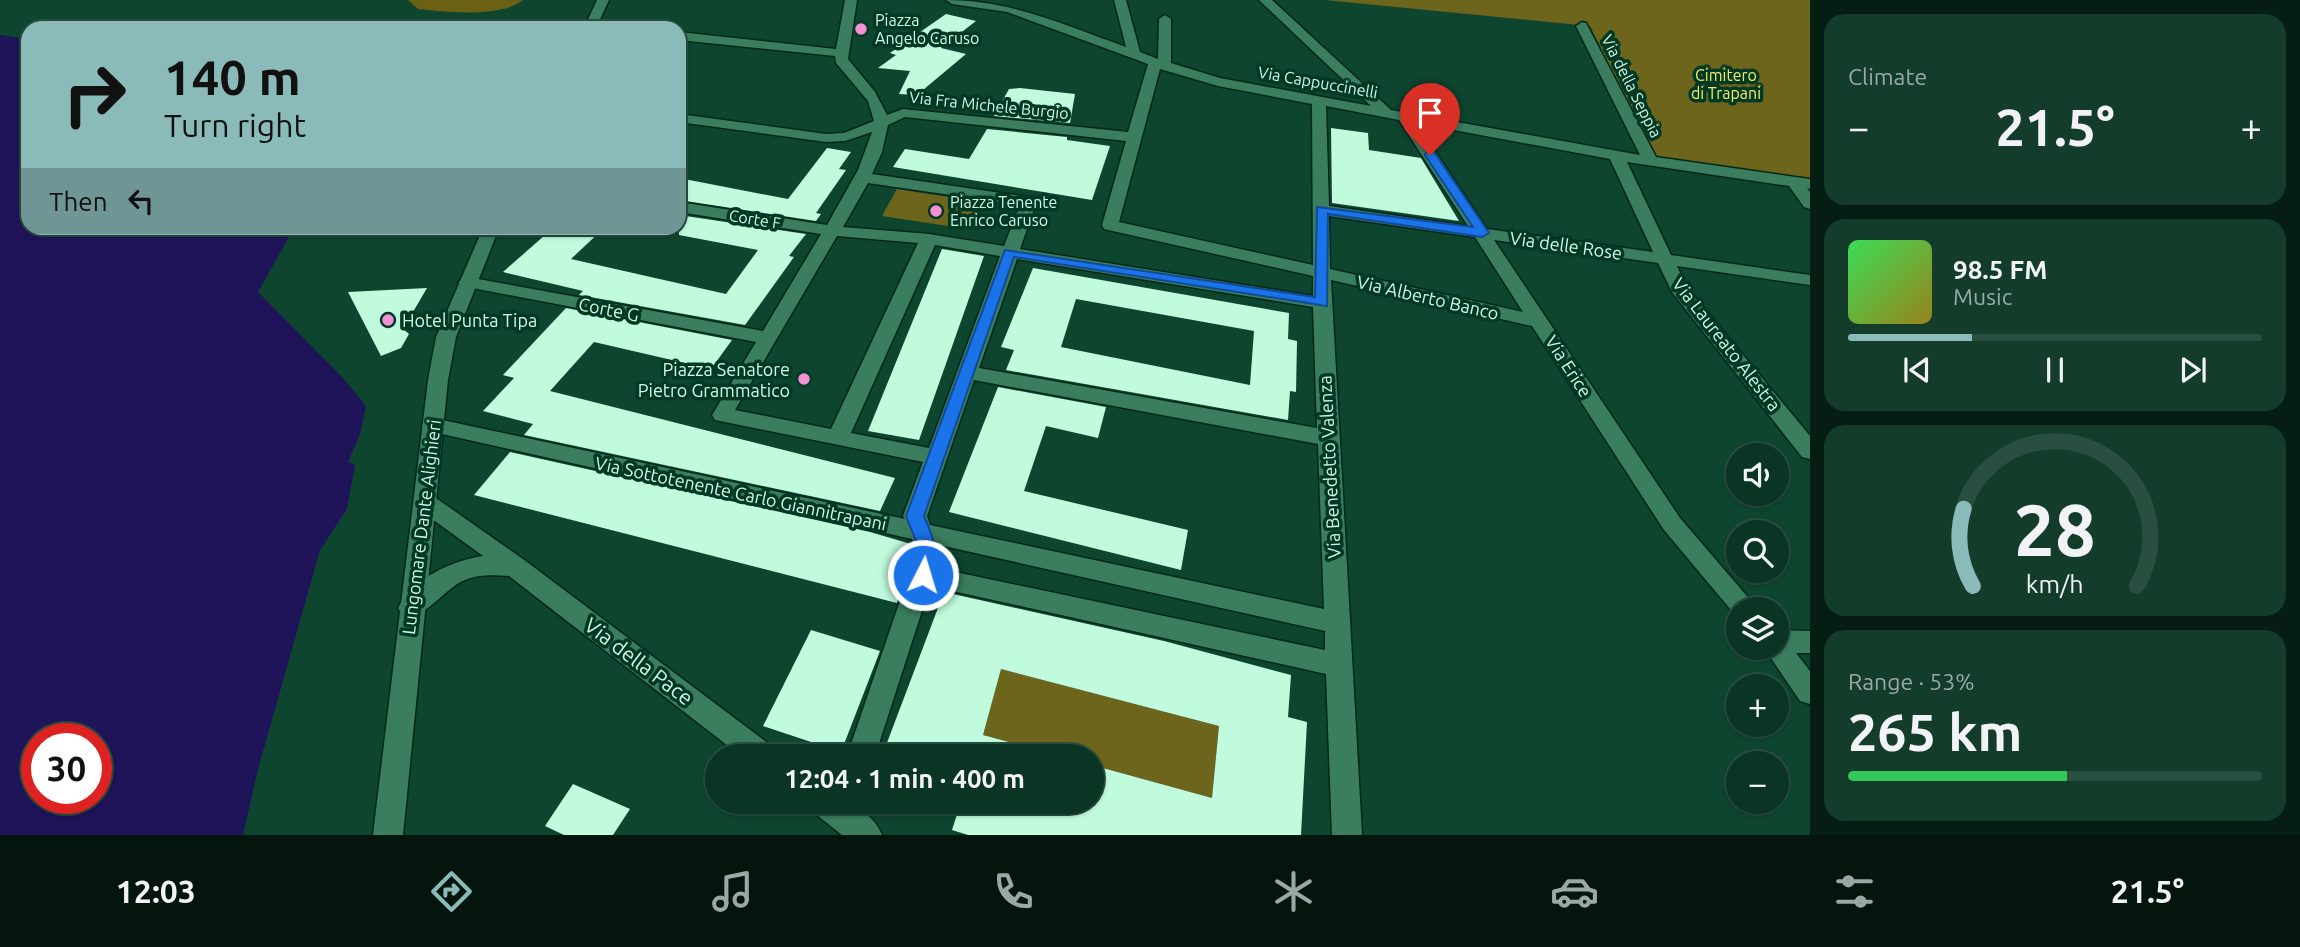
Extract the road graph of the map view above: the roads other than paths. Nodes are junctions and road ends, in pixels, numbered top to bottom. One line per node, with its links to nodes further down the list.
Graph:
1 (603, 0): 7 (street)
2 (851, 0): 10 (street)
3 (954, 0): 11 (street, Via Cappuccinelli)
4 (1120, 0): 11 (street)
5 (1265, 0): 14 (street, Via Erice)
6 (1165, 19): 12 (street)
7 (593, 21)
8 (1582, 26): 19 (street, Via della Seppia)
9 (686, 37): 10 (street)
10 (841, 53): 16 (street)
11 (1134, 54): 12 (street, Via Cappuccinelli)
12 (1160, 64): 13 (street, Via Cappuccinelli); 17 (street)
13 (1319, 100): 14 (street, Via Cappuccinelli); 24 (street, Via Benedetto Valenza)
14 (1395, 114): 18 (street, Via Cappuccinelli); 26 (street, Via Erice)
15 (686, 119): 16 (street, Via Fra Michele Burgio)
16 (880, 122): 17 (street, Via Fra Michele Burgio); 20 (street)
17 (1135, 137): 31 (street, Via Alberto Banco)
18 (1616, 156): 19 (street, Via Cappuccinelli); 30 (street, Via Laureato Alestra)
19 (1651, 162): 21 (street, Via Cappuccinelli)
20 (865, 172): 25 (street); 29 (street)
21 (1802, 183): 22 (street)
22 (1810, 204)
23 (686, 208): 25 (street, Corte F)
24 (1321, 209): 26 (street, Via delle Rose); 31 (street, Via Benedetto Valenza)
25 (832, 231): 28 (street, Corte F); 36 (street)
26 (1482, 233): 30 (street, Via delle Rose); 35 (street, Via Erice)
27 (488, 235): 33 (street, Lungomare Dante Alighieri)
28 (929, 239): 29 (street, Corte F); 39 (street)
29 (1009, 252): 34 (street, Corte F); 37 (street)
30 (1665, 260): 32 (street, Via delle Rose); 41 (street, Via Laureato Alestra)
31 (1324, 273): 34 (street, Via Benedetto Valenza); 35 (street, Via Alberto Banco)
32 (1810, 281)
33 (467, 282): 36 (street, Corte G); 38 (street, Lungomare Dante Alighieri)
34 (1322, 303): 40 (street, Via Benedetto Valenza)
35 (1541, 322): 47 (street, Via Erice)
36 (759, 337): 39 (street)
37 (966, 372): 40 (street); 42 (street)
38 (433, 425): 43 (street, Lungomare Dante Alighieri); 44 (street, Via Sottotenente Carlo Giannitrapani)
39 (838, 437): 42 (street)
40 (1328, 438): 49 (street, Via Benedetto Valenza)
41 (1810, 451)
42 (936, 457): 44 (street)
43 (425, 502): 45 (street, Via della Pace); 48 (street, Lungomare Dante Alighieri)
44 (922, 533): 46 (street); 49 (street, Via Sottotenente Carlo Giannitrapani)
45 (514, 566): 48 (street); 55 (street, Via della Pace)
46 (923, 575): 53 (street); 56 (street)
47 (1735, 597)
48 (411, 608): 58 (street, Lungomare Dante Alighieri)
49 (1337, 623): 53 (street, Via Benedetto Valenza)
50 (1810, 642): 51 (street)
51 (1789, 643)
52 (1787, 660): 54 (street)
53 (1339, 665): 60 (street, Via Benedetto Valenza)
54 (1810, 692)
55 (747, 744)
56 (865, 744)
57 (845, 814): 59 (street)
58 (388, 835)
59 (867, 835)
60 (1347, 835)

